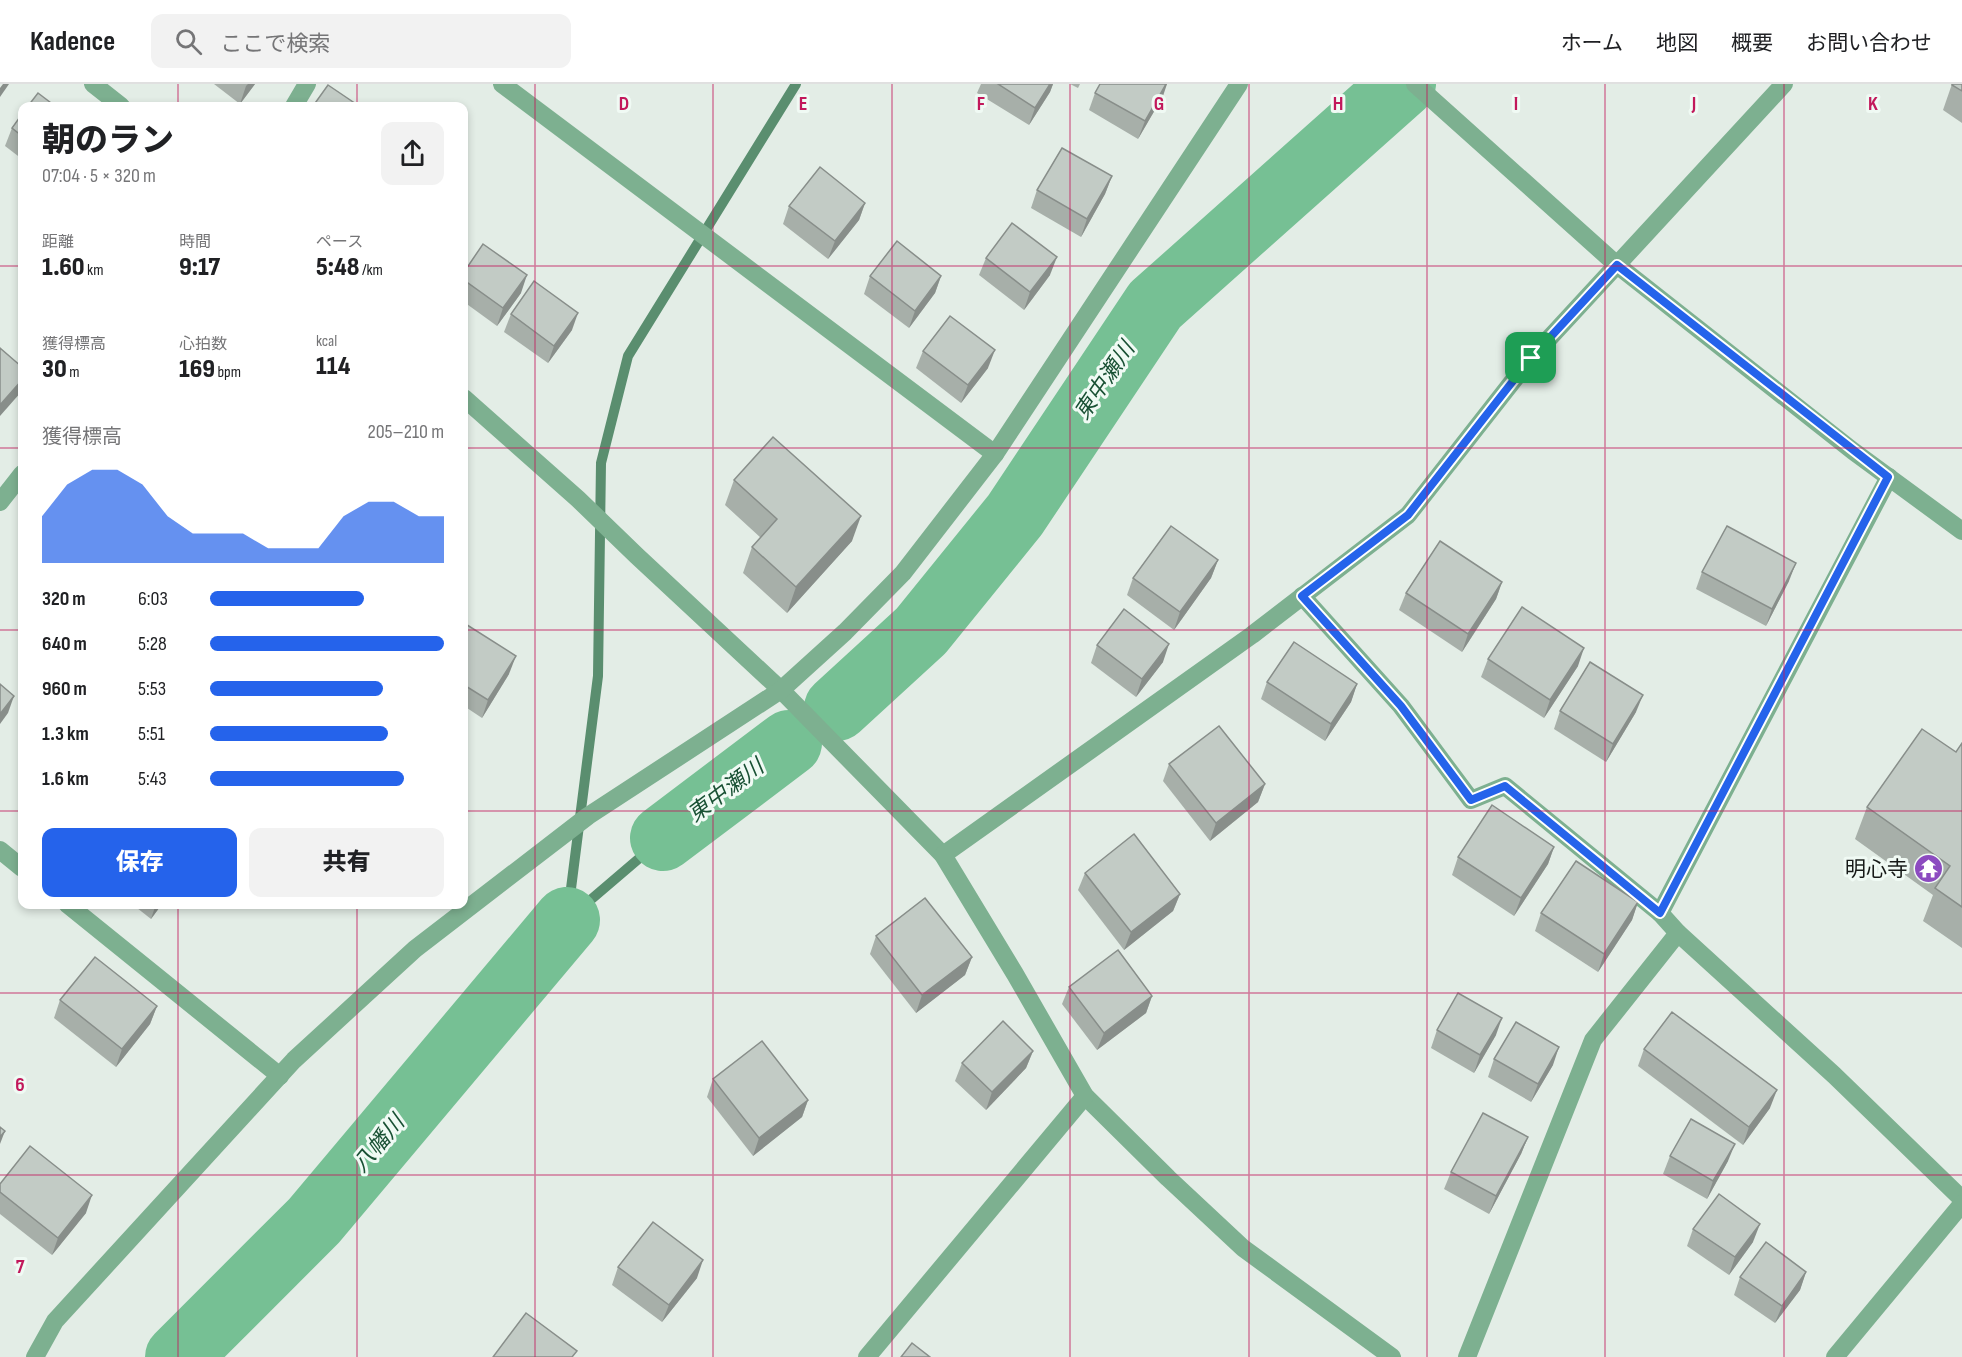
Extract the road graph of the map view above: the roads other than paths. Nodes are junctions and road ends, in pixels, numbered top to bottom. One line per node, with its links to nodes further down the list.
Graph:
1 (93, 84): 7 (street)
2 (307, 84): 8 (street)
3 (502, 84): 11 (street)
4 (1239, 84): 11 (street)
5 (1784, 84): 9 (street)
6 (1419, 88): 9 (street)
7 (116, 102)
8 (296, 102)
9 (1617, 265): 12 (street); 16 (street)
10 (468, 402): 17 (street)
11 (995, 454): 17 (street)
12 (1888, 477): 15 (street); 24 (street)
13 (18, 479): 14 (street)
14 (0, 502)
15 (1962, 531)
16 (1302, 596): 19 (street); 24 (street)
17 (781, 690): 19 (street); 21 (street)
18 (0, 850): 20 (street)
19 (943, 855): 27 (street)
20 (18, 865)
21 (468, 908)
22 (73, 909): 26 (street)
23 (467, 909): 26 (street)
24 (1660, 913): 25 (street)
25 (1678, 933): 28 (street); 32 (street)
26 (280, 1076): 29 (street)
27 (1085, 1096): 30 (street); 31 (street)
28 (1962, 1201): 33 (street)
29 (38, 1356)
30 (867, 1357)
31 (1392, 1357)
32 (1467, 1357)
33 (1835, 1357)

